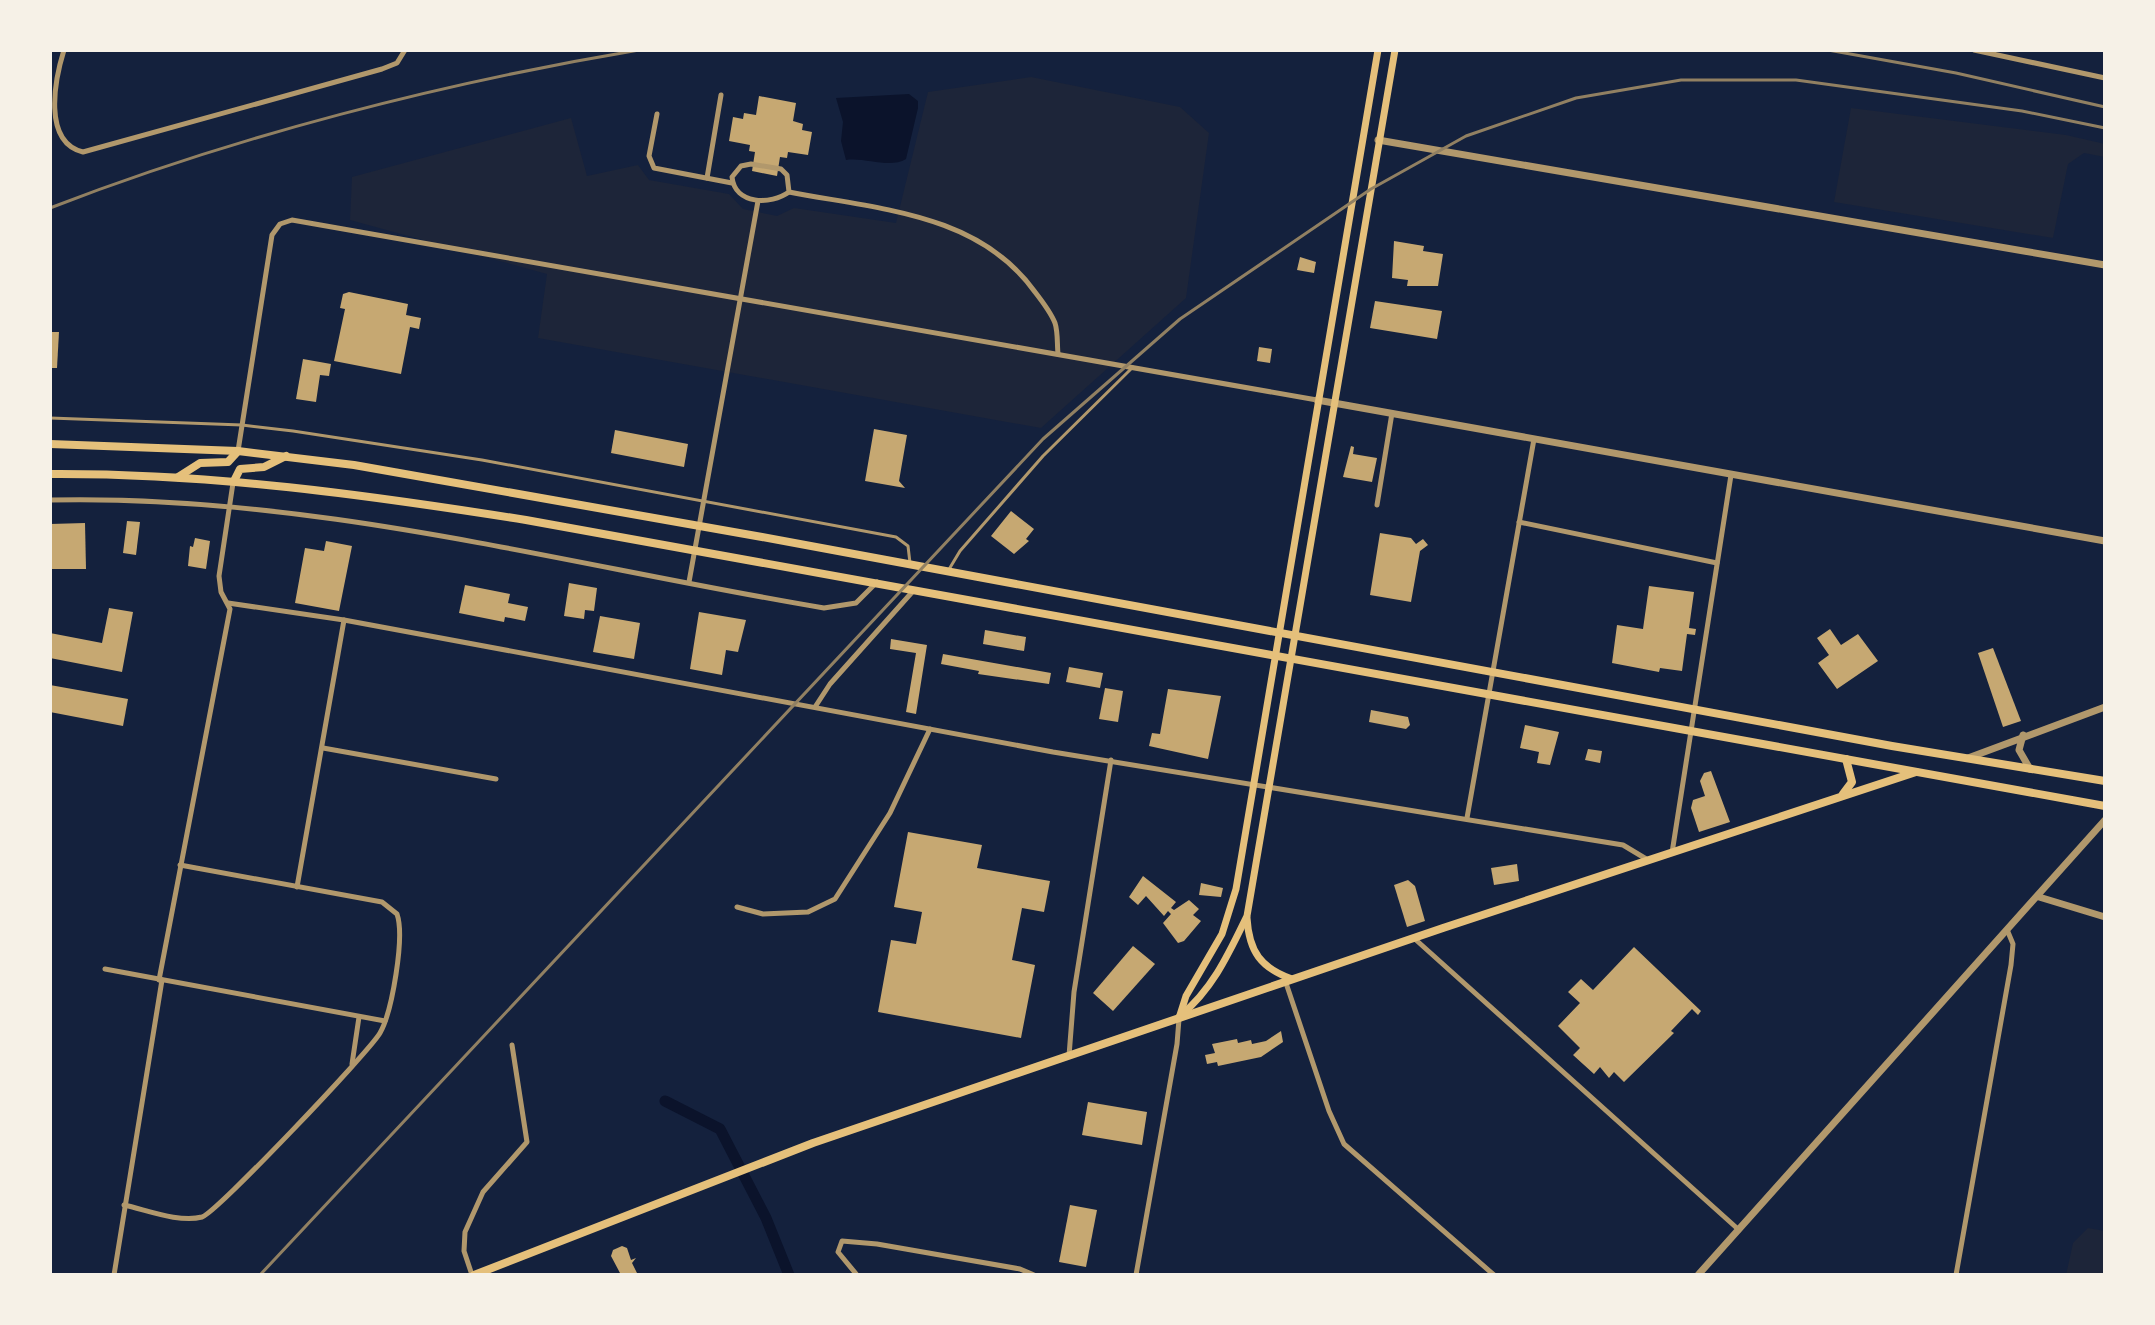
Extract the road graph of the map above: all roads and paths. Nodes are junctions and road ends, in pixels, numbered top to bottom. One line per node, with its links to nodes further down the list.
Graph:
1 (64, 50): 2 (street)
2 (405, 50)
3 (1378, 50): 18 (main road)
4 (1395, 50): 9 (main road)
5 (1974, 50): 6 (street)
6 (2105, 78)
7 (721, 95): 10 (street)
8 (657, 114): 10 (street)
9 (1378, 140): 14 (street); 19 (main road)
10 (707, 178): 11 (street)
11 (732, 183): 12 (street); 13 (street)
12 (789, 192): 13 (street); 16 (street)
13 (758, 201): 15 (street)
14 (2105, 265)
15 (739, 298): 16 (street); 22 (street); 32 (street)
16 (1058, 354): 17 (street)
17 (1133, 367): 18 (street); 41 (lane)
18 (1317, 400): 19 (street); 47 (main road)
19 (1333, 402): 20 (street); 48 (main road)
20 (1393, 412): 23 (street); 33 (street)
21 (50, 418): 22 (lane)
22 (242, 425): 25 (street); 32 (lane)
23 (1534, 439): 28 (street); 35 (street)
24 (50, 444): 25 (main road)
25 (238, 451): 26 (main road); 29 (main road)
26 (287, 456): 30 (main road); 36 (main road)
27 (50, 474): 29 (main road)
28 (1731, 475): 37 (street); 39 (street)
29 (178, 477): 30 (main road)
30 (234, 481): 34 (street); 38 (main road)
31 (50, 500): 34 (street)
32 (703, 501): 36 (street); 40 (lane)
33 (1377, 505)
34 (230, 507): 42 (street); 45 (street)
35 (1519, 522): 39 (street); 51 (street)
36 (699, 525): 38 (street); 40 (main road)
37 (2105, 541)
38 (695, 548): 42 (street); 43 (main road)
39 (1717, 563): 55 (street)
40 (909, 565): 41 (main road)
41 (948, 572): 47 (main road)
42 (689, 582): 43 (street)
43 (877, 582): 44 (main road)
44 (914, 589): 49 (main road); 53 (street)
45 (228, 603): 46 (street); 75 (street)
46 (344, 620): 53 (street); 59 (street)
47 (1279, 634): 48 (main road); 49 (main road)
48 (1294, 636): 50 (main road); 51 (main road)
49 (1275, 656): 50 (main road); 67 (main road)
50 (1290, 659): 52 (main road); 68 (main road)
51 (1493, 672): 52 (street); 55 (main road)
52 (1489, 695): 57 (main road); 71 (street)
53 (815, 707): 56 (street)
54 (2105, 707): 58 (street)
55 (1694, 709): 57 (street); 61 (main road)
56 (930, 729): 62 (street); 78 (street)
57 (1691, 731): 60 (main road); 73 (street)
58 (2023, 735): 61 (street); 63 (street)
59 (323, 748): 65 (street); 76 (street)
60 (1846, 759): 64 (main road); 69 (main road)
61 (1966, 759): 63 (main road)
62 (1111, 760): 67 (street); 90 (street)
63 (2030, 769): 66 (main road)
64 (1917, 772): 69 (main road); 70 (main road)
65 (496, 779)
66 (2105, 781)
67 (1254, 783): 68 (street); 87 (main road)
68 (1270, 785): 71 (street); 79 (main road)
69 (1840, 798): 73 (main road)
70 (2105, 806)
71 (1467, 818): 74 (street)
72 (2105, 820): 77 (street)
73 (1672, 853): 74 (main road)
74 (1649, 860): 82 (main road)
75 (180, 865): 76 (street); 84 (street)
76 (297, 887): 88 (street)
77 (2039, 897): 80 (street); 81 (street)
78 (737, 907)
79 (1247, 916): 85 (main road); 87 (main road)
80 (2105, 917)
81 (2008, 932): 93 (street); 101 (street)
82 (1416, 940): 85 (main road); 93 (street)
83 (105, 969): 84 (street)
84 (161, 980): 86 (street); 92 (street)
85 (1290, 981): 87 (main road); 99 (street)
86 (359, 1017): 88 (street); 91 (street)
87 (1179, 1018): 90 (main road); 98 (street)
88 (385, 1021): 91 (street)
89 (512, 1045): 94 (street)
90 (1069, 1056): 94 (main road)
91 (351, 1065): 92 (street)
92 (124, 1205): 95 (street)
93 (1739, 1230): 100 (street)
94 (478, 1274)
95 (114, 1275)
96 (857, 1275): 97 (street)
97 (1034, 1275)
98 (1136, 1275)
99 (1494, 1275)
100 (1698, 1275)
101 (1956, 1275)

